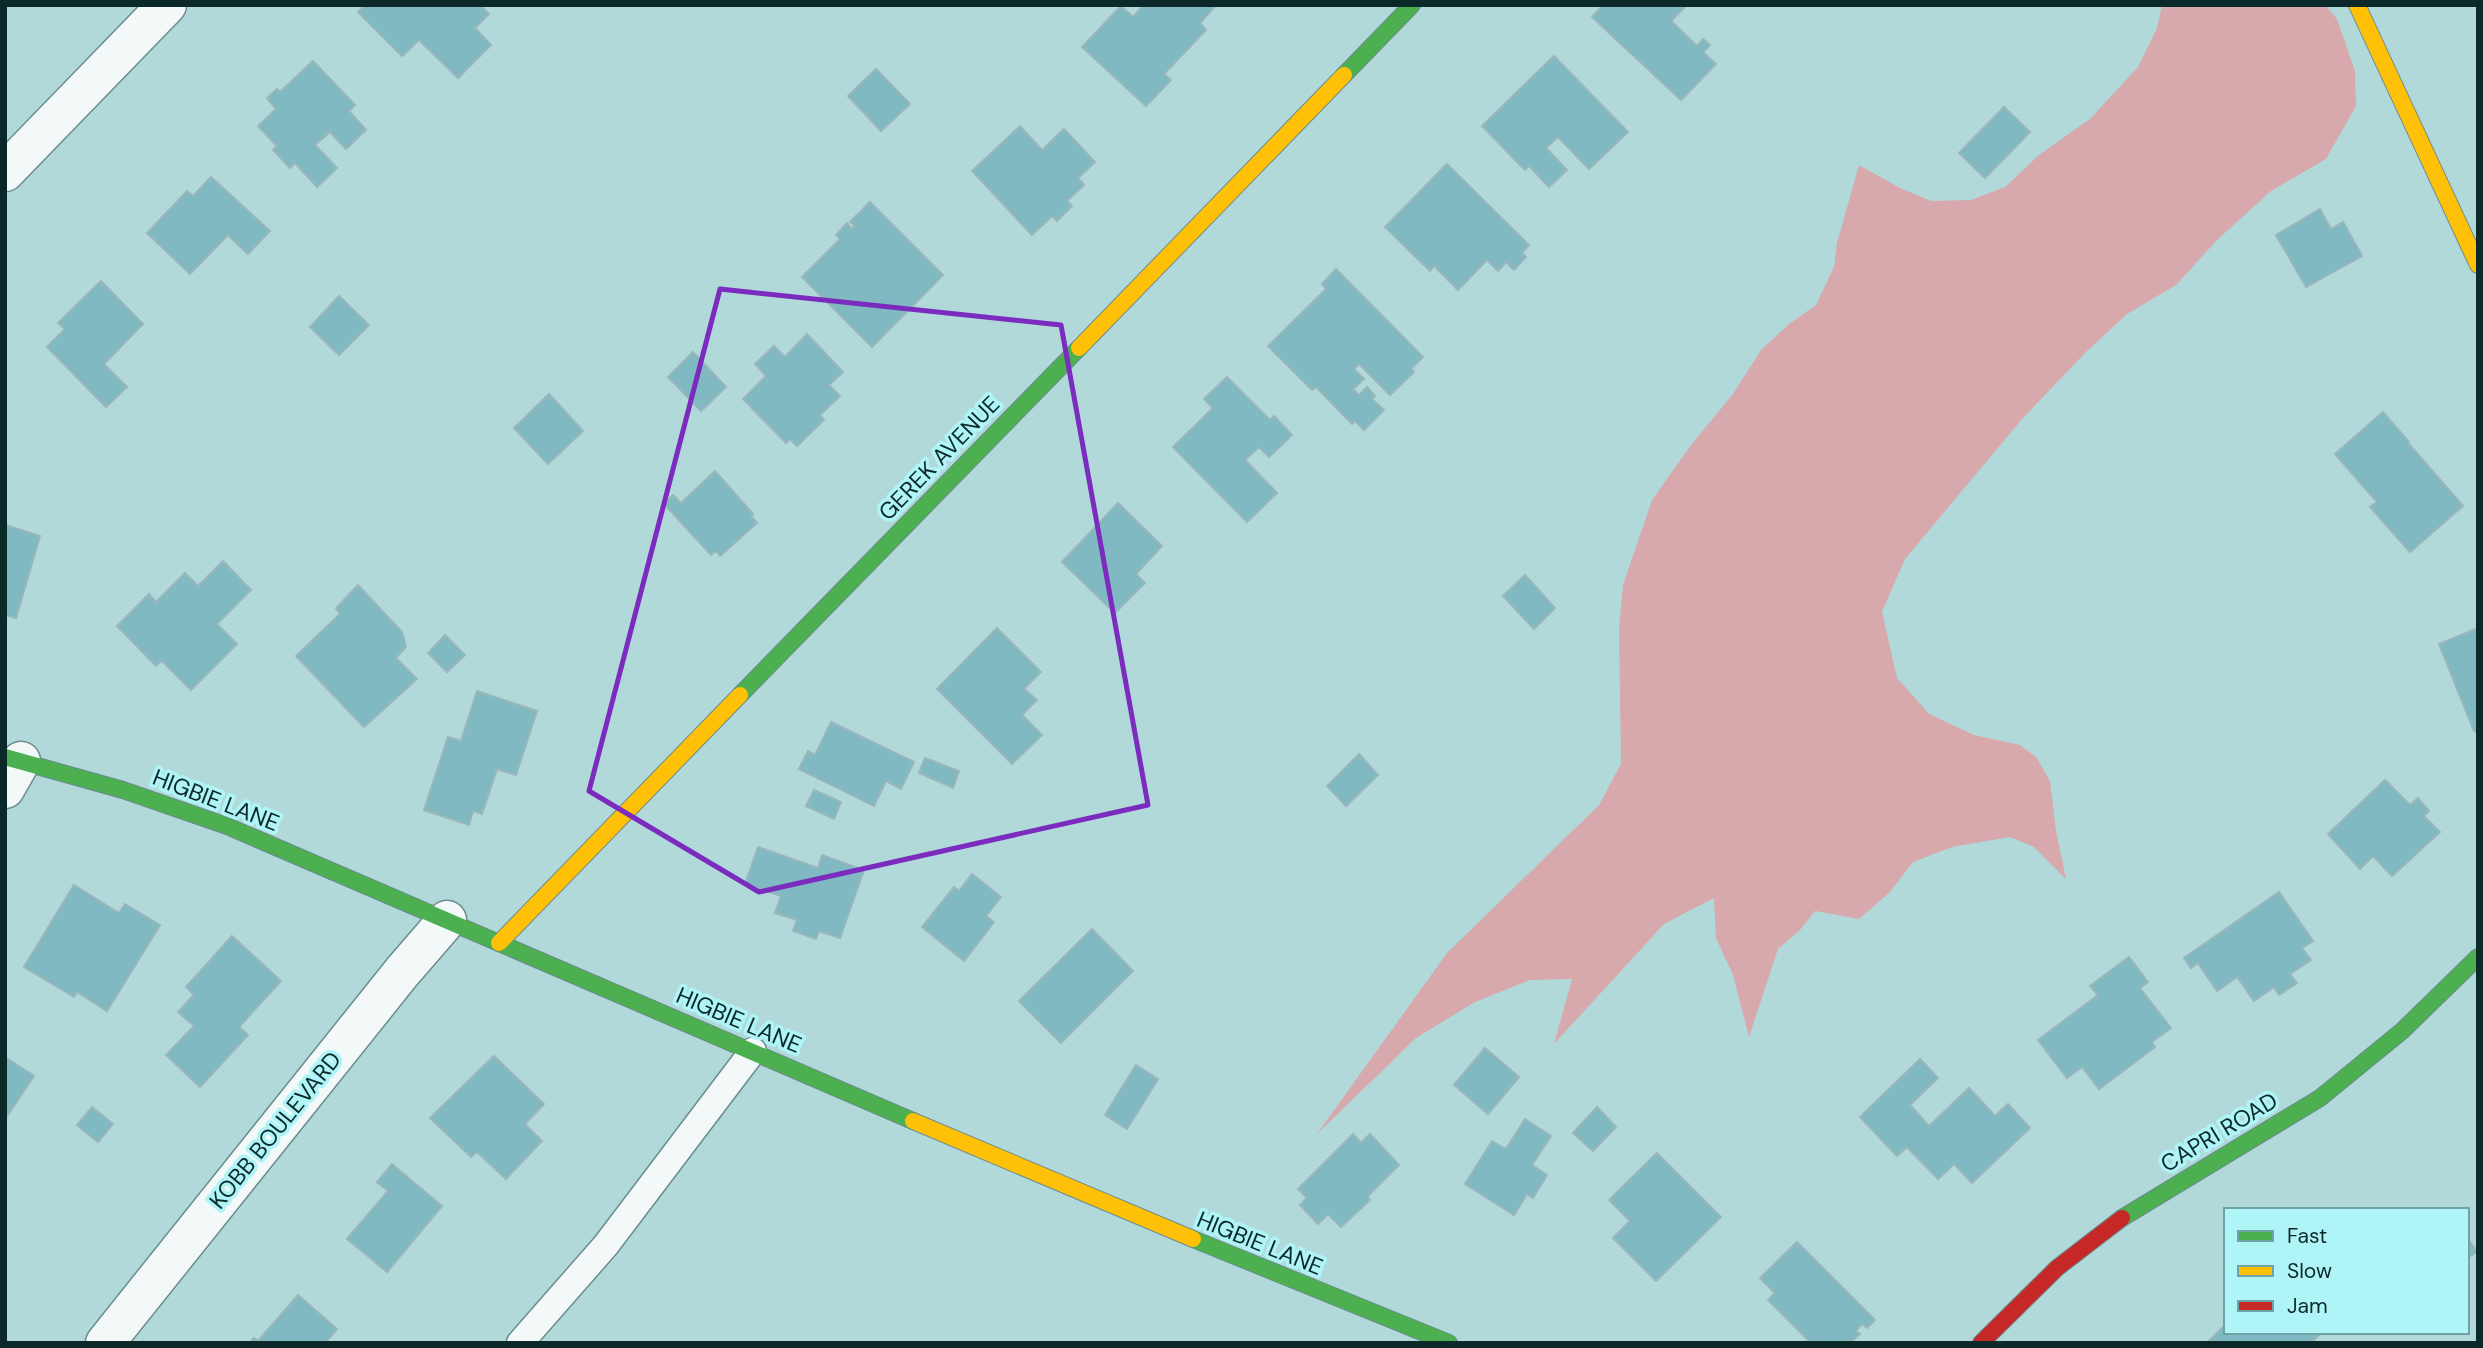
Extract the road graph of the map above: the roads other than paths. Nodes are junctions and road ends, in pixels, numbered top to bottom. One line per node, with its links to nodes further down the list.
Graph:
1 (167, 5): 4 (street)
2 (1412, 5): 8 (street, GEREK AVENUE)
3 (2357, 5): 5 (street)
4 (5, 172)
5 (2478, 265)
6 (11, 769): 7 (street, HIGBIE LANE)
7 (447, 920): 8 (street, HIGBIE LANE); 11 (street, KOBB BOULEVARD)
8 (499, 943): 10 (street, HIGBIE LANE)
9 (2478, 957): 14 (street, CAPRI ROAD)
10 (753, 1051): 12 (lane); 13 (street, HIGBIE LANE)
11 (105, 1343)
12 (520, 1343)
13 (1449, 1343)
14 (1981, 1343)

